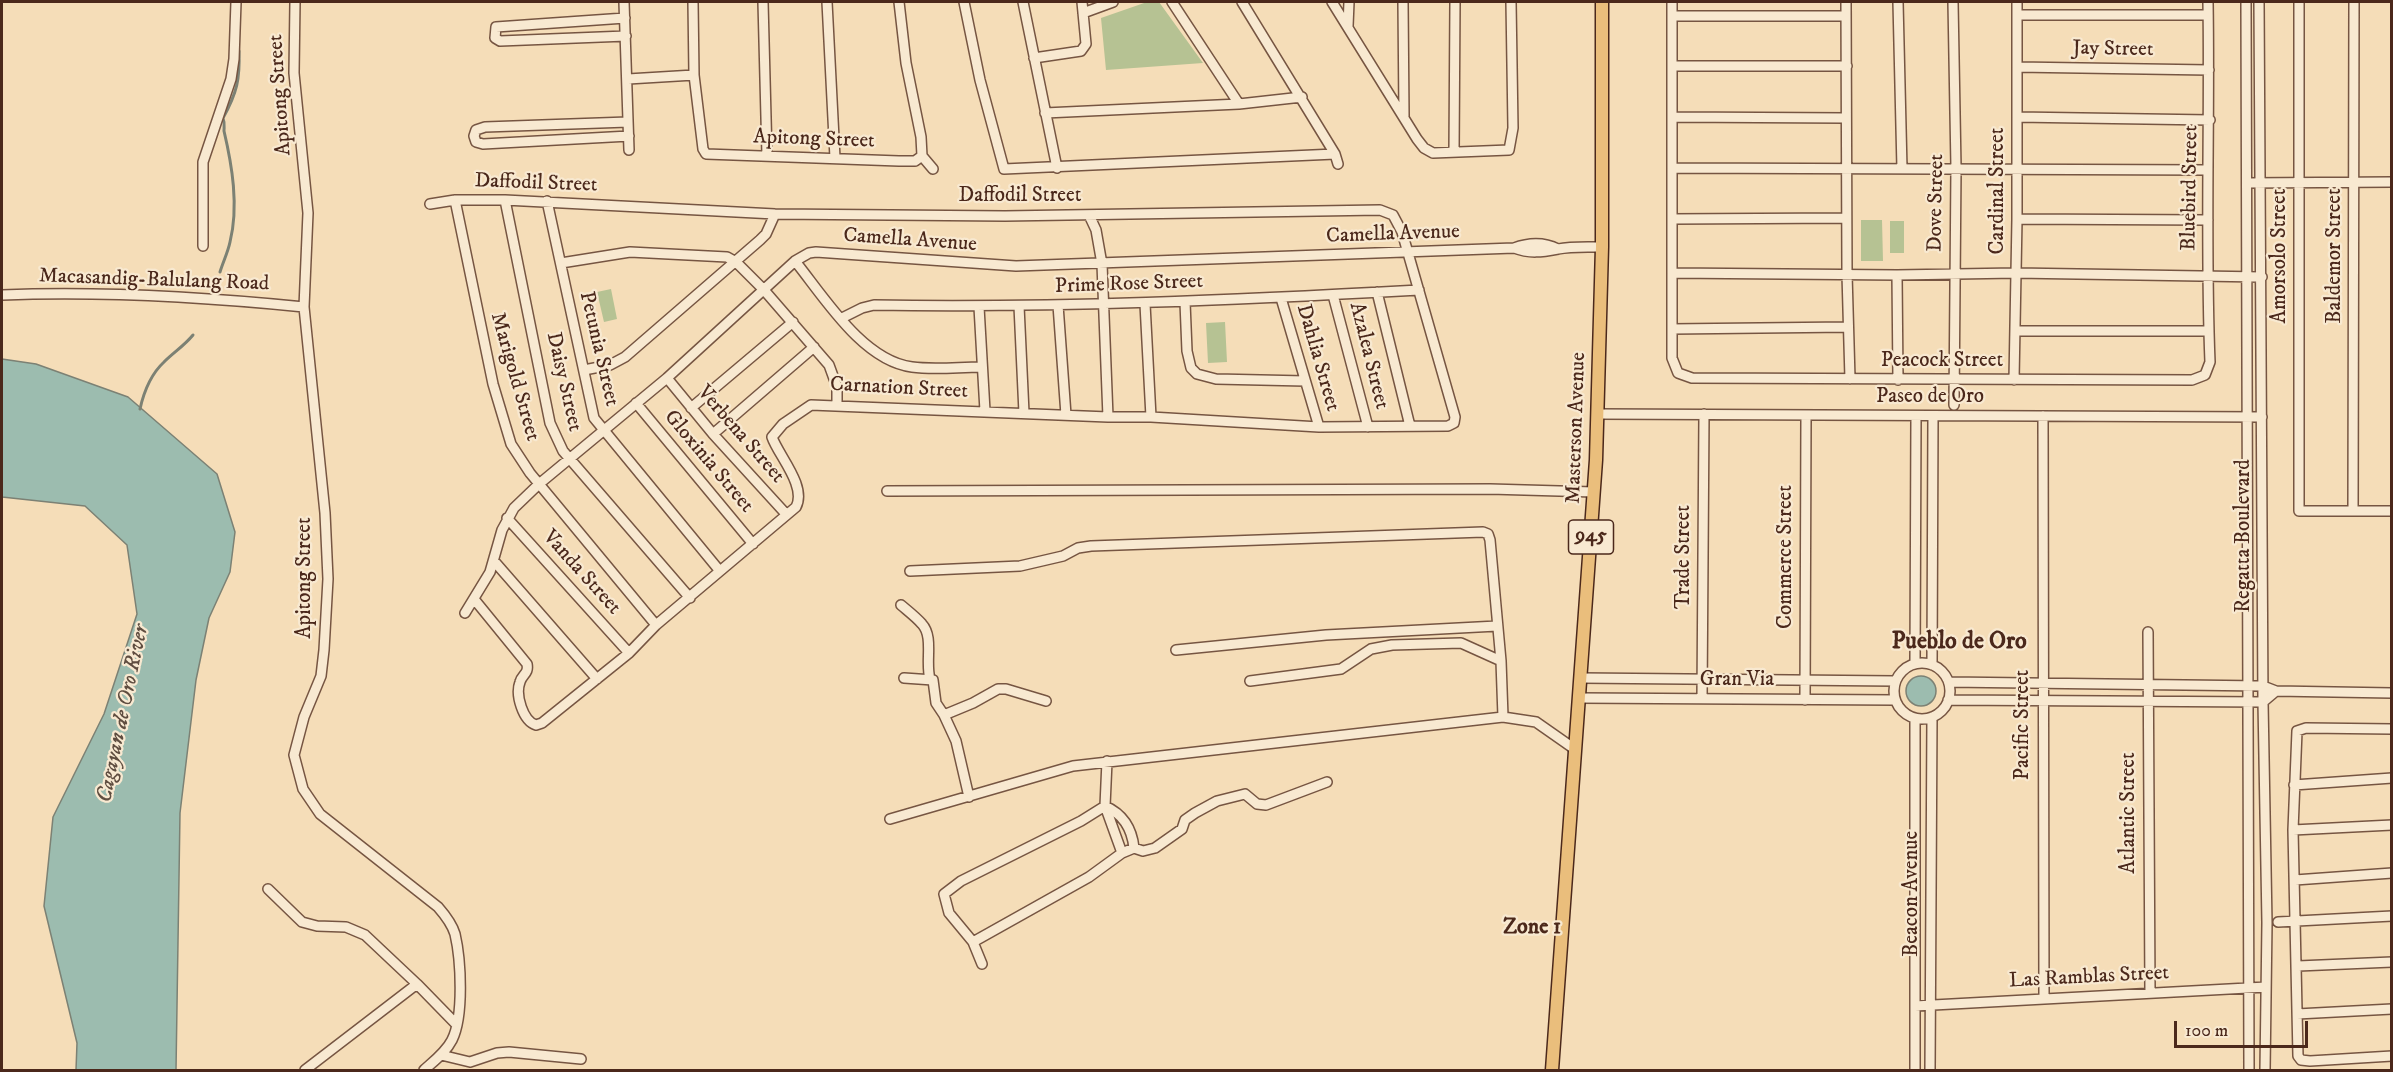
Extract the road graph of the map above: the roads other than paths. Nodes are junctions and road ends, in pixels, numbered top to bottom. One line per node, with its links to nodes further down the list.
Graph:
1 (236, 2): 83 (street)
2 (295, 2): 109 (street, Apitong Street)
3 (624, 2): 35 (street)
4 (693, 2): 43 (street)
5 (763, 2): 57 (street)
6 (827, 2): 59 (street)
7 (898, 2): 58 (street)
8 (964, 2): 60 (street)
9 (1023, 2): 38 (street)
10 (1082, 2): 30 (street)
11 (1113, 2): 30 (street)
12 (1172, 2): 46 (street)
13 (1242, 2): 45 (street)
14 (1332, 2): 36 (street)
15 (1349, 2): 36 (street)
16 (1403, 2): 50 (street)
17 (1455, 2): 56 (street)
18 (1511, 2): 56 (street)
19 (1602, 2): 84 (main road, Masterson Avenue / 945)
20 (1672, 2): 33 (street)
21 (1846, 2): 34 (street)
22 (1898, 2): 65 (street)
23 (1953, 2): 62 (street, Dove Street)
24 (2017, 2): 31 (street, Cardinal Street)
25 (2208, 2): 32 (street, Bluebird Street)
26 (2246, 2): 70 (street, Regatta Boulevard)
27 (2259, 2): 71 (street, Regatta Boulevard)
28 (2299, 2): 72 (street, Amorsolo Street)
29 (2354, 2): 68 (street, Baldemor Street)
30 (1083, 13): 38 (street)
31 (2017, 15): 32 (street); 41 (street, Cardinal Street)
32 (2208, 15): 42 (street, Bluebird Street)
33 (1672, 16): 34 (street); 39 (street)
34 (1846, 16): 40 (street)
35 (624, 18): 37 (street); 37 (street)
36 (1348, 27): 50 (street)
37 (626, 36): 44 (street)
38 (1034, 58): 47 (street)
39 (1672, 66): 40 (street); 48 (street)
40 (1847, 66): 51 (street)
41 (2017, 67): 42 (street, Jay Street); 49 (street, Cardinal Street)
42 (2209, 70): 52 (street, Bluebird Street)
43 (694, 75): 44 (street); 57 (street, Apitong Street)
44 (628, 79): 53 (street)
45 (1302, 97): 46 (street); 60 (street)
46 (1239, 105): 47 (street)
47 (1046, 113): 60 (street)
48 (1672, 117): 51 (street); 61 (street)
49 (2017, 117): 52 (street); 66 (street, Cardinal Street)
50 (1404, 118): 56 (street)
51 (1845, 118): 64 (street)
52 (2210, 120): 67 (street, Bluebird Street)
53 (628, 122): 54 (street); 54 (street)
54 (629, 136): 55 (street)
55 (629, 150)
56 (1454, 152)
57 (767, 156): 59 (street, Apitong Street)
58 (922, 156): 59 (street, Apitong Street); 63 (street)
59 (835, 158)
60 (1057, 168)
61 (1672, 168): 64 (street); 80 (street)
62 (1956, 168): 65 (street); 66 (street); 93 (street, Dove Street)
63 (933, 169)
64 (1846, 169): 65 (street); 79 (street)
65 (1902, 169)
66 (2017, 170): 67 (street); 81 (street, Cardinal Street)
67 (2208, 170): 82 (street, Bluebird Street)
68 (2354, 182): 69 (street); 72 (street); 154 (street, Baldemor Street)
69 (2391, 182)
70 (2247, 183): 71 (street); 96 (street, Regatta Boulevard)
71 (2262, 183): 72 (street); 97 (street, Regatta Boulevard)
72 (2299, 183): 154 (street, Amorsolo Street)
73 (455, 200): 74 (street, Daffodil Street); 76 (street, Daffodil Street); 151 (street, Marigold Street)
74 (505, 200): 75 (street, Daffodil Street); 150 (street, Daisy Street)
75 (547, 201): 77 (street, Daffodil Street); 88 (street, Petunia Street)
76 (430, 204)
77 (775, 214): 78 (street, Daffodil Street); 87 (street)
78 (1089, 215): 85 (street, Daffodil Street); 89 (street)
79 (1846, 218): 80 (street); 92 (street)
80 (1672, 219): 90 (street)
81 (2017, 219): 82 (street); 91 (street, Cardinal Street)
82 (2208, 220): 95 (street, Bluebird Street)
83 (203, 246)
84 (1602, 247): 85 (street, Camella Avenue); 133 (main road, Masterson Avenue / 945)
85 (1410, 253): 89 (street, Camella Avenue); 99 (street, Daffodil Street)
86 (795, 261): 89 (street, Camella Avenue); 98 (street, Camella Avenue); 111 (street)
87 (736, 262): 88 (street); 98 (street); 119 (street)
88 (561, 263): 119 (street, Petunia Street)
89 (1102, 264): 107 (street)
90 (1672, 273): 92 (street); 114 (street)
91 (2016, 273): 93 (street); 95 (street); 115 (street, Cardinal Street)
92 (1847, 274): 94 (street); 113 (street)
93 (1954, 274): 94 (street); 124 (street, Dove Street)
94 (1897, 275): 123 (street)
95 (2208, 276): 96 (street); 116 (street, Bluebird Street)
96 (2247, 277): 97 (street); 142 (street, Regatta Boulevard)
97 (2262, 277): 143 (street, Regatta Boulevard)
98 (764, 290): 112 (street); 121 (street, Camella Avenue)
99 (1419, 290): 100 (street, Prime Rose Street); 144 (street, Daffodil Street)
100 (1377, 292): 102 (street, Prime Rose Street); 145 (street)
101 (2, 295): 109 (street, Macasandig-Balulang Road)
102 (1334, 295): 103 (street, Prime Rose Street); 147 (street, Azalea Street)
103 (1281, 298): 104 (street, Prime Rose Street); 126 (street, Dahlia Street)
104 (1185, 302): 105 (street, Prime Rose Street); 126 (street)
105 (1145, 304): 107 (street, Prime Rose Street); 141 (street)
106 (1058, 305): 107 (street, Prime Rose Street); 108 (street, Prime Rose Street); 135 (street)
107 (1104, 305): 140 (street)
108 (1018, 306): 110 (street, Prime Rose Street); 132 (street)
109 (304, 307): 237 (street, Apitong Street)
110 (979, 307): 111 (street, Prime Rose Street); 118 (street)
111 (842, 318): 118 (street)
112 (793, 322): 117 (street); 130 (street)
113 (1848, 327): 114 (street); 122 (street)
114 (1672, 329): 122 (street, Peacock Street)
115 (2015, 331): 116 (street); 125 (street, Cardinal Street)
116 (2209, 331): 120 (street, Bluebird Street)
117 (814, 347): 128 (street); 149 (street)
118 (981, 367): 131 (street)
119 (584, 370): 148 (street, Petunia Street)
120 (2205, 375): 125 (street, Peacock Street)
121 (667, 378): 127 (street, Camella Avenue); 130 (street, Verbena Street)
122 (1850, 379): 123 (street, Peacock Street)
123 (1898, 380): 124 (street, Peacock Street)
124 (1954, 380): 125 (street, Peacock Street); 129 (street, Dove Street)
125 (2014, 380)
126 (1305, 381): 146 (street, Dahlia Street)
127 (636, 403): 148 (street, Camella Avenue); 158 (street, Gloxinia Street)
128 (837, 405): 131 (street, Carnation Street); 156 (street, Carnation Street)
129 (1954, 405)
130 (691, 408): 149 (street, Verbena Street)
131 (985, 411): 132 (street, Carnation Street)
132 (1024, 413): 135 (street, Carnation Street)
133 (1598, 414): 134 (street, Paseo de Oro); 153 (main road, Masterson Avenue / 945)
134 (1704, 414): 136 (street, Paseo de Oro); 178 (street, Trade Street)
135 (1066, 415): 140 (street, Carnation Street)
136 (1806, 415): 137 (street, Paseo de Oro); 179 (street, Commerce Street)
137 (1916, 416): 138 (street, Paseo de Oro); 172 (street)
138 (1933, 416): 139 (street, Paseo de Oro); 173 (street)
139 (2043, 416): 142 (street, Paseo de Oro); 183 (street, Pacific Street)
140 (1108, 417): 141 (street, Carnation Street)
141 (1151, 417): 146 (street, Carnation Street)
142 (2247, 417): 143 (street, Paseo de Oro); 185 (street, Regatta Boulevard)
143 (2262, 417): 186 (street, Regatta Boulevard)
144 (1454, 423): 145 (street, Carnation Street)
145 (1410, 426): 147 (street, Carnation Street)
146 (1319, 427): 147 (street, Carnation Street)
147 (1368, 427)
148 (603, 430): 150 (street, Camella Avenue); 160 (street, Petunia Street)
149 (713, 434): 156 (street, Verbena Street)
150 (569, 459): 151 (street, Camella Avenue); 162 (street, Daisy Street)
151 (539, 484): 157 (street, Camella Avenue); 166 (street, Marigold Street)
152 (887, 491): 153 (street)
153 (1594, 492): 175 (main road, Masterson Avenue / 945)
154 (2353, 511): 155 (street)
155 (2391, 511)
156 (786, 514): 158 (street, Carnation Street)
157 (507, 518): 159 (street, Camella Avenue); 170 (street, Vanda Street)
158 (753, 544): 160 (street, Carnation Street)
159 (494, 561): 163 (street, Camella Avenue); 176 (street)
160 (719, 570): 162 (street, Carnation Street)
161 (910, 571): 167 (street)
162 (690, 598): 166 (street, Carnation Street)
163 (474, 599): 165 (street, Camella Avenue); 176 (street, Carnation Street)
164 (901, 605): 177 (street)
165 (465, 613)
166 (656, 625): 170 (street, Carnation Street)
167 (1497, 626): 169 (street); 171 (street)
168 (2148, 632): 184 (street, Atlantic Street)
169 (1176, 650)
170 (628, 653): 176 (street, Carnation Street)
171 (1501, 661): 180 (street); 200 (street)
172 (1915, 663): 173 (street); 181 (street)
173 (1932, 664): 182 (street)
174 (904, 678): 177 (street)
175 (1581, 678): 178 (street, Gran Via); 189 (main road, Masterson Avenue / 945)
176 (597, 679)
177 (930, 679): 199 (street)
178 (1702, 679): 179 (street, Gran Via); 190 (street, Trade Street)
179 (1805, 680): 181 (street, Gran Via); 191 (street, Commerce Street)
180 (1250, 681)
181 (1895, 681): 192 (street)
182 (1948, 682): 183 (street); 193 (street)
183 (2042, 683): 184 (street); 195 (street, Pacific Street)
184 (2148, 684): 185 (street); 196 (street, Atlantic Street)
185 (2247, 685): 186 (street); 197 (street, Regatta Boulevard)
186 (2263, 686): 187 (street); 198 (street, Regatta Boulevard)
187 (2276, 692): 188 (street); 198 (street)
188 (2391, 693)
189 (1580, 698): 190 (street, Gran Via); 204 (main road, Masterson Avenue / 945)
190 (1702, 699): 191 (street, Gran Via)
191 (1805, 700): 192 (street, Gran Via)
192 (1895, 700): 202 (street)
193 (1948, 700): 195 (street); 201 (street)
194 (1046, 701): 199 (street)
195 (2042, 701): 196 (street); 232 (street, Pacific Street)
196 (2148, 702): 197 (street); 231 (street, Atlantic Street)
197 (2246, 702): 198 (street); 216 (street, Regatta Boulevard)
198 (2263, 702): 214 (street, Regatta Boulevard)
199 (944, 714): 209 (street)
200 (1503, 717): 204 (street); 205 (street)
201 (1932, 717): 202 (street); 233 (street, Beacon Avenue)
202 (1915, 718): 234 (street, Beacon Avenue)
203 (2391, 729): 208 (street)
204 (1576, 750): 243 (main road, Masterson Avenue / 945)
205 (1107, 761): 209 (street); 210 (street)
206 (2391, 778): 208 (street)
207 (1327, 782): 215 (street)
208 (2294, 784): 213 (street)
209 (969, 797): 211 (street)
210 (1105, 806): 215 (street); 217 (street); 224 (street)
211 (890, 819)
212 (2391, 825): 213 (street)
213 (2293, 830): 219 (street)
214 (2267, 847): 216 (street); 229 (street, Regatta Boulevard)
215 (1134, 848): 217 (street)
216 (2249, 848): 230 (street, Regatta Boulevard)
217 (1122, 853): 224 (street)
218 (2391, 873): 219 (street)
219 (2295, 879): 222 (street)
220 (268, 889): 228 (street)
221 (2391, 916): 222 (street)
222 (2296, 921): 223 (street); 227 (street)
223 (2278, 922)
224 (973, 942): 226 (street)
225 (2391, 962): 227 (street)
226 (982, 964)
227 (2298, 966): 236 (street)
228 (417, 984): 237 (street); 241 (street)
229 (2266, 987): 230 (street, Las Ramblas Street); 247 (street, Regatta Boulevard)
230 (2248, 988): 231 (street, Las Ramblas Street); 246 (street, Regatta Boulevard)
231 (2150, 993): 232 (street, Las Ramblas Street)
232 (2044, 998): 233 (street, Las Ramblas Street)
233 (1930, 1005): 234 (street, Las Ramblas Street); 245 (street, Beacon Avenue)
234 (1915, 1006): 244 (street, Beacon Avenue)
235 (2391, 1009): 236 (street)
236 (2297, 1014): 239 (street)
237 (457, 1025): 238 (street, Apitong Street)
238 (441, 1055): 240 (street); 242 (street, Apitong Street)
239 (2391, 1056)
240 (581, 1059)
241 (305, 1071)
242 (424, 1071)
243 (1552, 1071)
244 (1915, 1071)
245 (1930, 1071)
246 (2249, 1071)
247 (2265, 1071)

